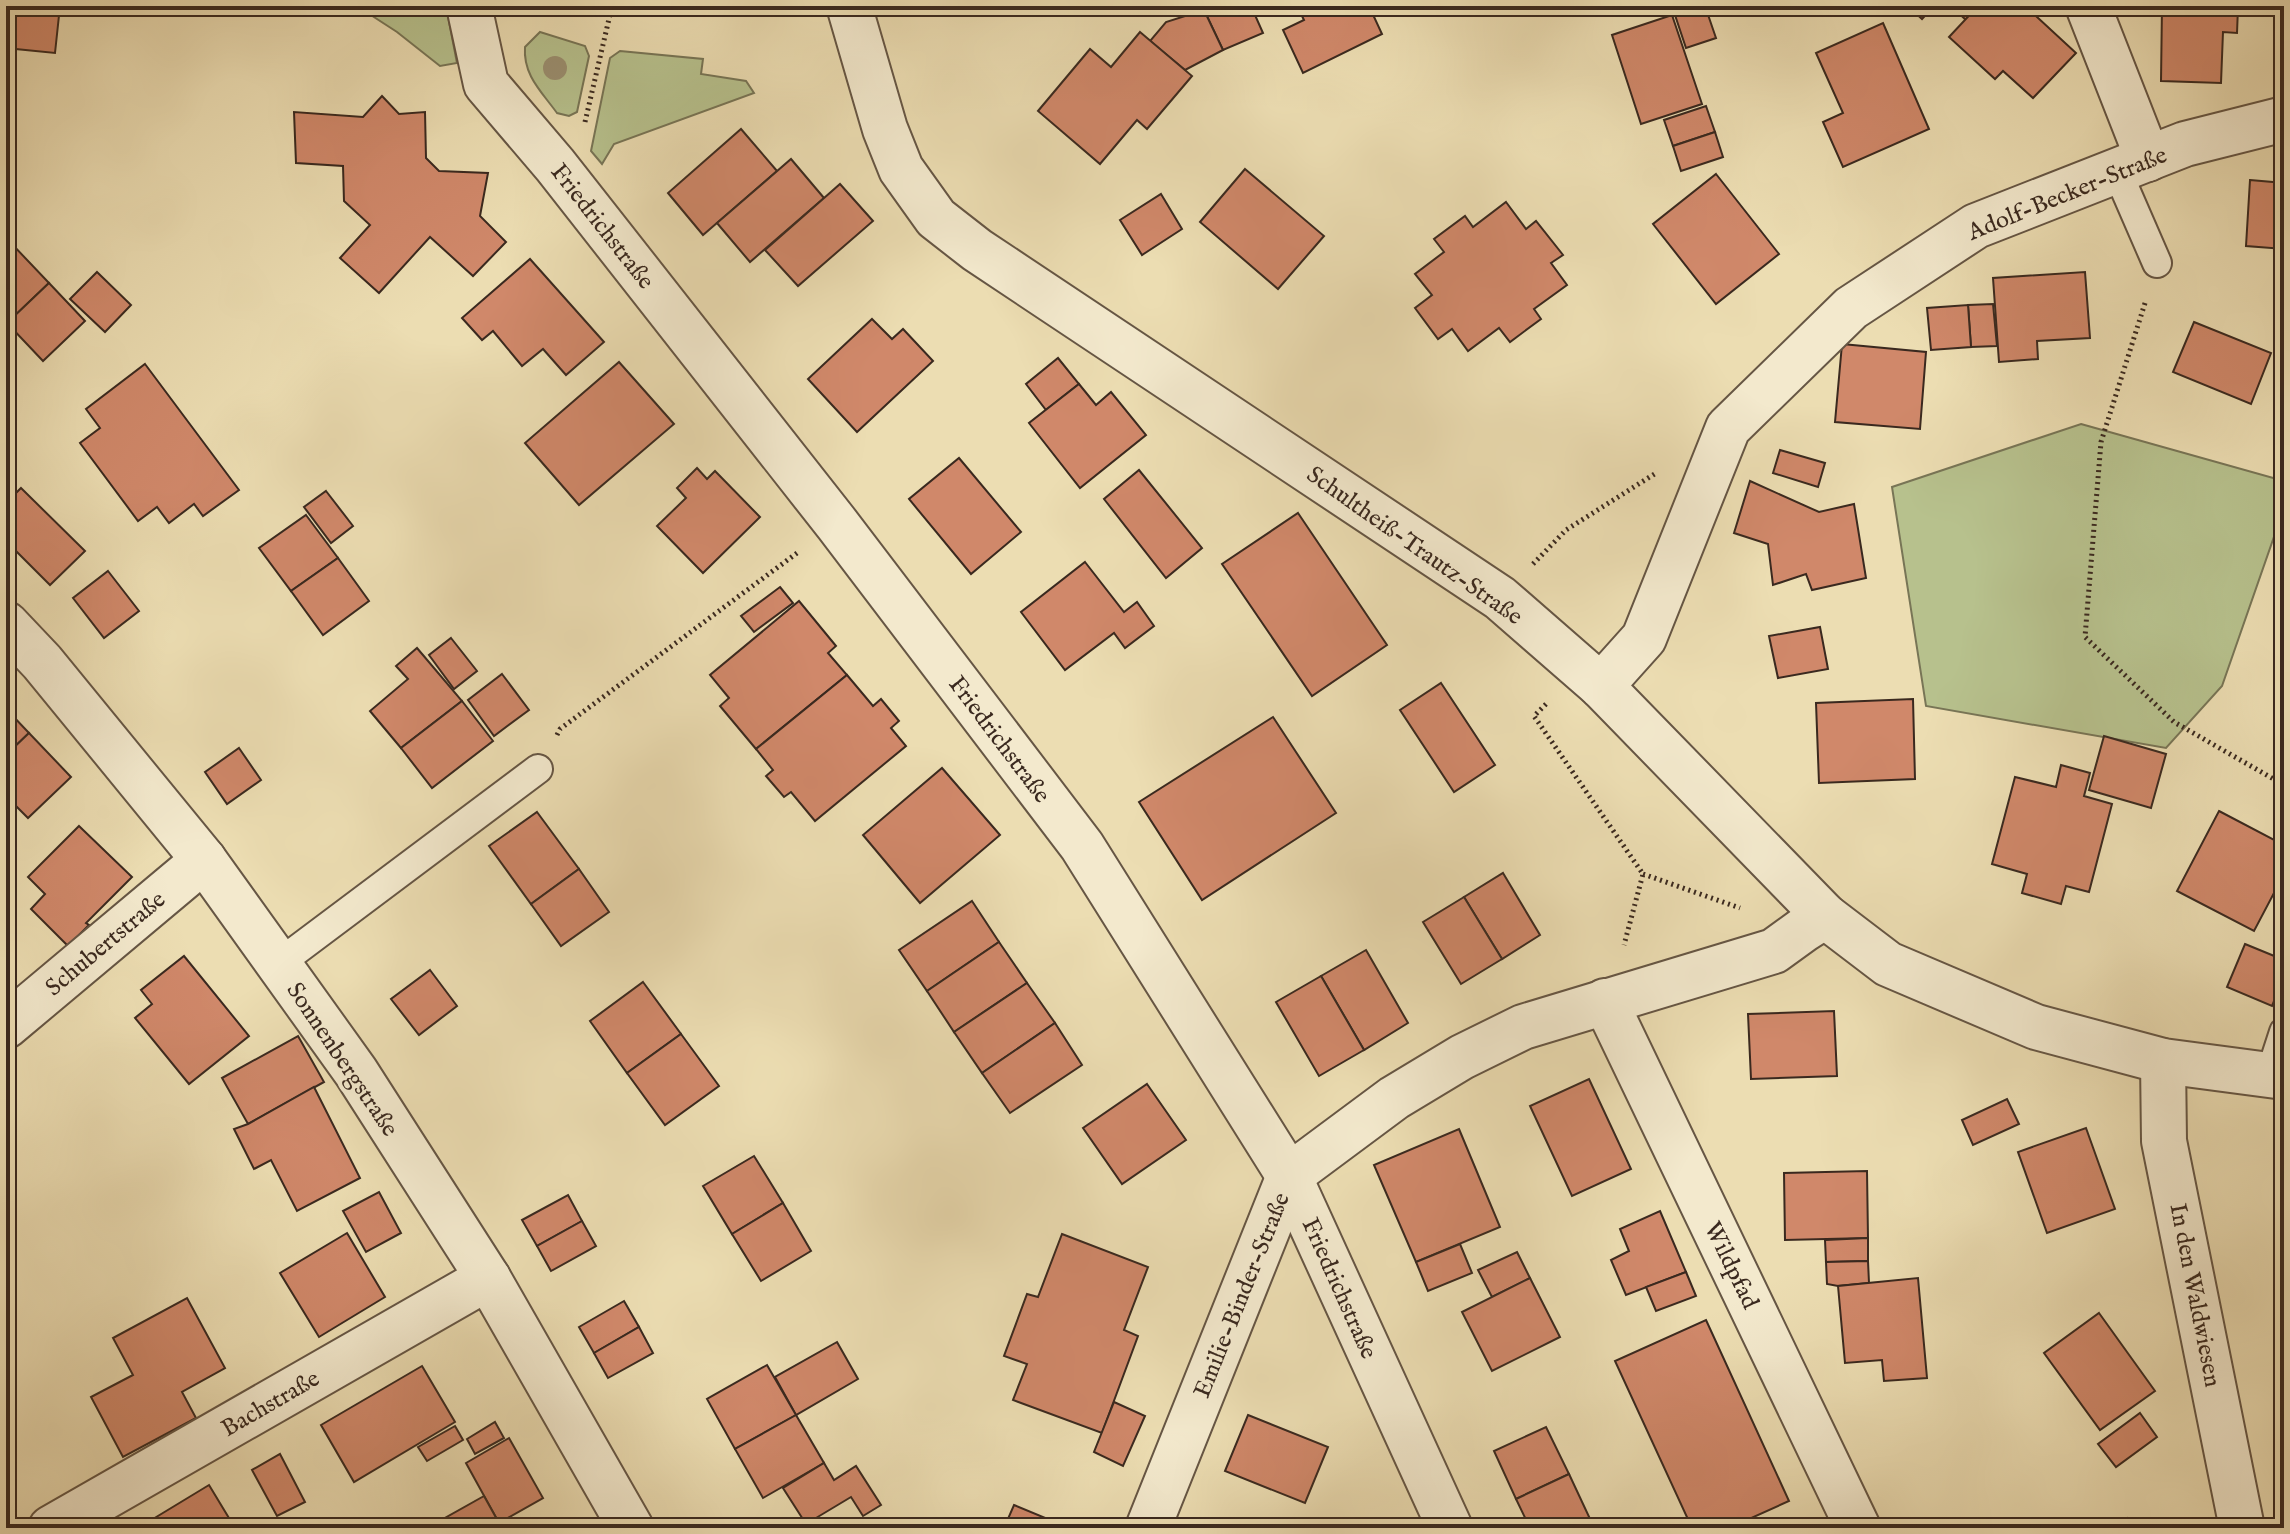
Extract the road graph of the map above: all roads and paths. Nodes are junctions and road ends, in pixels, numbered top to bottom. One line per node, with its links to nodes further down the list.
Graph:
1 (469, 6): 6 (street, Friedrichstraße)
2 (612, 6): 6 (path)
3 (2088, 6): 7 (street)
4 (852, 7): 11 (street, Schultheiß-Trautz-Straße)
5 (2284, 119): 7 (street, Adolf-Becker-Straße)
6 (555, 165): 10 (street, Friedrichstraße)
7 (2133, 165): 8 (lane); 13 (street, Adolf-Becker-Straße)
8 (2157, 263): 16 (path)
9 (1660, 471): 11 (path)
10 (837, 524): 14 (path); 26 (street, Friedrichstraße)
11 (1500, 598): 13 (street, Schultheiß-Trautz-Straße)
12 (6, 624): 17 (street, Sonnenbergstraße)
13 (1590, 677): 18 (path); 19 (street, Schultheiß-Trautz-Straße)
14 (560, 729)
15 (538, 769): 20 (lane)
16 (2284, 785)
17 (204, 860): 20 (street, Sonnenbergstraße); 22 (street, Schubertstraße)
18 (1643, 874): 19 (path); 21 (path)
19 (1814, 923): 21 (street, Emilie-Binder-Straße); 24 (street, Schultheiß-Trautz-Straße)
20 (278, 964): 27 (street, Sonnenbergstraße)
21 (1618, 998): 26 (street, Emilie-Binder-Straße); 32 (street, Wildpfad)
22 (6, 1026)
23 (2284, 1032): 25 (lane)
24 (2163, 1061): 25 (street, Schultheiß-Trautz-Straße); 33 (street, In den Waldwiesen)
25 (2277, 1076)
26 (1289, 1176): 30 (street, Emilie-Binder-Straße); 31 (street, Friedrichstraße)
27 (488, 1278): 28 (street, Bachstraße); 29 (street, Sonnenbergstraße)
28 (51, 1528)
29 (631, 1528)
30 (1148, 1528)
31 (1450, 1528)
32 (1858, 1528)
33 (2242, 1528)

